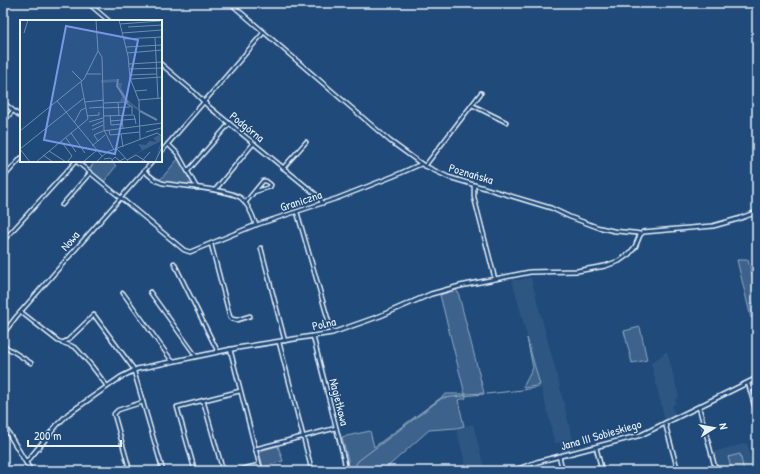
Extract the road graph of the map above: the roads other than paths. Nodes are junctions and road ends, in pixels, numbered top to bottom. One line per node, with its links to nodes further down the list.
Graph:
1 (88, 3): 3 (street)
2 (230, 3): 4 (street, Poznańska)
3 (108, 20)
4 (264, 32): 8 (street); 23 (street, Poznańska)
5 (162, 65): 8 (street, Podgórna)
6 (481, 93): 9 (street)
7 (3, 102): 10 (street)
8 (204, 103): 14 (street, Podgórna); 16 (street)
9 (472, 105): 13 (street); 24 (street)
10 (13, 111): 11 (street); 12 (street)
11 (20, 116)
12 (3, 122)
13 (506, 122)
14 (229, 124): 17 (street, Podgórna); 27 (street)
15 (306, 142): 25 (street)
16 (168, 144): 18 (street); 27 (street)
17 (253, 144): 25 (street, Podgórna); 32 (street)
18 (162, 151)
19 (20, 159): 29 (street)
20 (75, 162): 42 (street)
21 (77, 162): 28 (street)
22 (152, 162): 26 (street, Nowa)
23 (421, 164): 24 (street, Poznańska); 36 (street, Graniczna)
24 (425, 166): 30 (street, Poznańska)
25 (283, 168): 36 (street, Podgórna)
26 (144, 171): 31 (street); 34 (street, Nowa)
27 (188, 171): 31 (street)
28 (90, 173): 34 (street); 37 (street)
29 (3, 178)
30 (474, 185): 41 (street, Poznańska); 46 (street)
31 (197, 188): 32 (street)
32 (214, 190): 35 (street)
33 (254, 192): 33 (street); 35 (street)
34 (120, 198): 43 (street, Graniczna); 49 (street, Nowa)
35 (245, 203): 40 (street)
36 (322, 203): 38 (street, Graniczna)
37 (62, 205)
38 (297, 212): 40 (street, Graniczna); 51 (street)
39 (757, 212): 41 (street, Poznańska)
40 (256, 225): 43 (street, Graniczna)
41 (640, 234): 46 (street, Polna)
42 (3, 241)
43 (211, 244): 50 (street)
44 (261, 248): 54 (street)
45 (174, 263): 59 (street)
46 (495, 280): 51 (street, Polna)
47 (150, 292): 60 (street)
48 (122, 293): 61 (street)
49 (21, 312): 52 (street, Nowa); 56 (street)
50 (250, 316)
51 (332, 333): 53 (street, Polna)
52 (3, 334)
53 (313, 336): 54 (street, Polna); 74 (street, Nagietkowa)
54 (286, 341): 55 (street, Polna)
55 (279, 342): 58 (street, Polna); 75 (street)
56 (62, 343): 63 (street); 66 (street)
57 (3, 345): 62 (street)
58 (230, 349): 59 (street, Polna); 67 (street)
59 (218, 352): 60 (street, Polna)
60 (196, 356): 61 (street, Polna)
61 (172, 361): 63 (street, Polna)
62 (31, 363)
63 (134, 370): 66 (street, Polna); 69 (street)
64 (757, 378): 65 (street, Jana III Sobieskiego)
65 (748, 382): 70 (street, Jana III Sobieskiego); 71 (street)
66 (107, 386): 79 (street, Polna)
67 (240, 391): 68 (street); 77 (street)
68 (203, 400): 85 (street); 86 (street)
69 (143, 402): 83 (street); 84 (street)
70 (699, 407): 72 (street, Jana III Sobieskiego); 96 (street)
71 (757, 415)
72 (665, 423): 76 (street, Jana III Sobieskiego); 95 (street)
73 (3, 424): 79 (street)
74 (336, 428): 75 (street); 90 (street, Nagietkowa)
75 (303, 437): 77 (street); 89 (street)
76 (596, 447): 78 (street, Jana III Sobieskiego); 94 (street)
77 (255, 449): 80 (street)
78 (559, 456): 81 (street, Jana III Sobieskiego); 93 (street)
79 (26, 462): 82 (street)
80 (259, 464): 87 (street); 88 (street)
81 (524, 466): 91 (street, Jana III Sobieskiego); 92 (street)
82 (31, 471)
83 (130, 471)
84 (163, 471)
85 (195, 471)
86 (223, 471)
87 (234, 471)
88 (261, 471)
89 (312, 471)
90 (343, 471)
91 (513, 471)
92 (525, 471)
93 (563, 471)
94 (602, 471)
95 (678, 471)
96 (716, 471)

